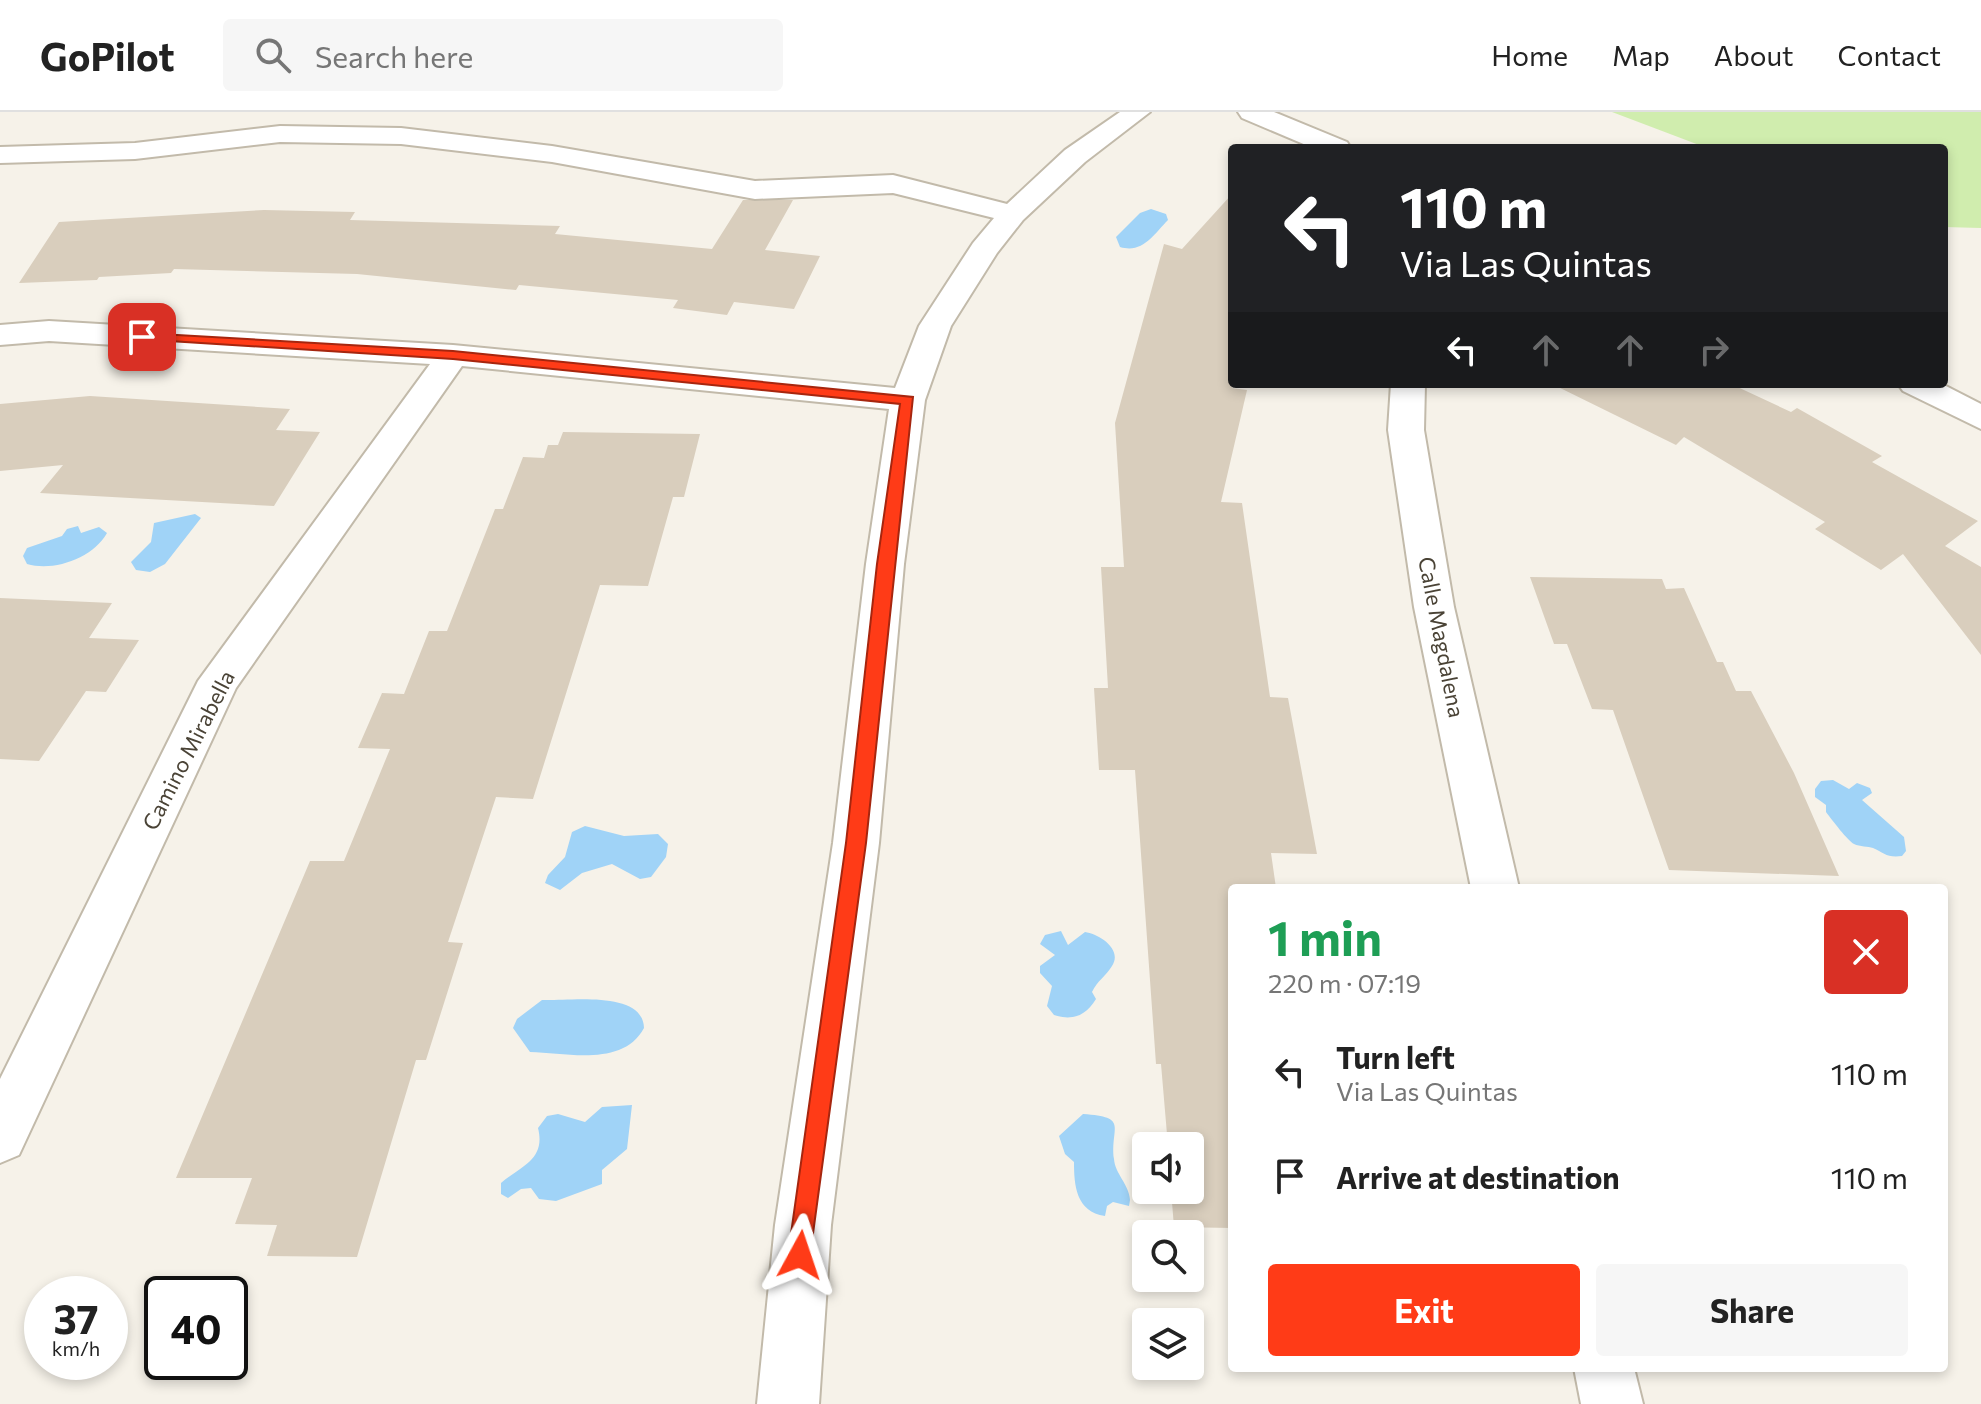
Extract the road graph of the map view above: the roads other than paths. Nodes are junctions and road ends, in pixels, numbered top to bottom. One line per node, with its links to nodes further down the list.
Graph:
1 (1137, 112): 5 (street)
2 (1251, 112): 3 (street)
3 (1327, 144)
4 (0, 155): 5 (street)
5 (1013, 214): 10 (street)
6 (0, 335): 7 (street)
7 (453, 355): 10 (street); 13 (street, Camino Mirabella)
8 (1408, 388): 12 (street, Calle Magdalena)
9 (1923, 388): 11 (street)
10 (908, 400): 15 (street)
11 (1981, 418)
12 (1494, 884)
13 (0, 1136)
14 (1605, 1372): 16 (street)
15 (788, 1404)
16 (1612, 1404)

